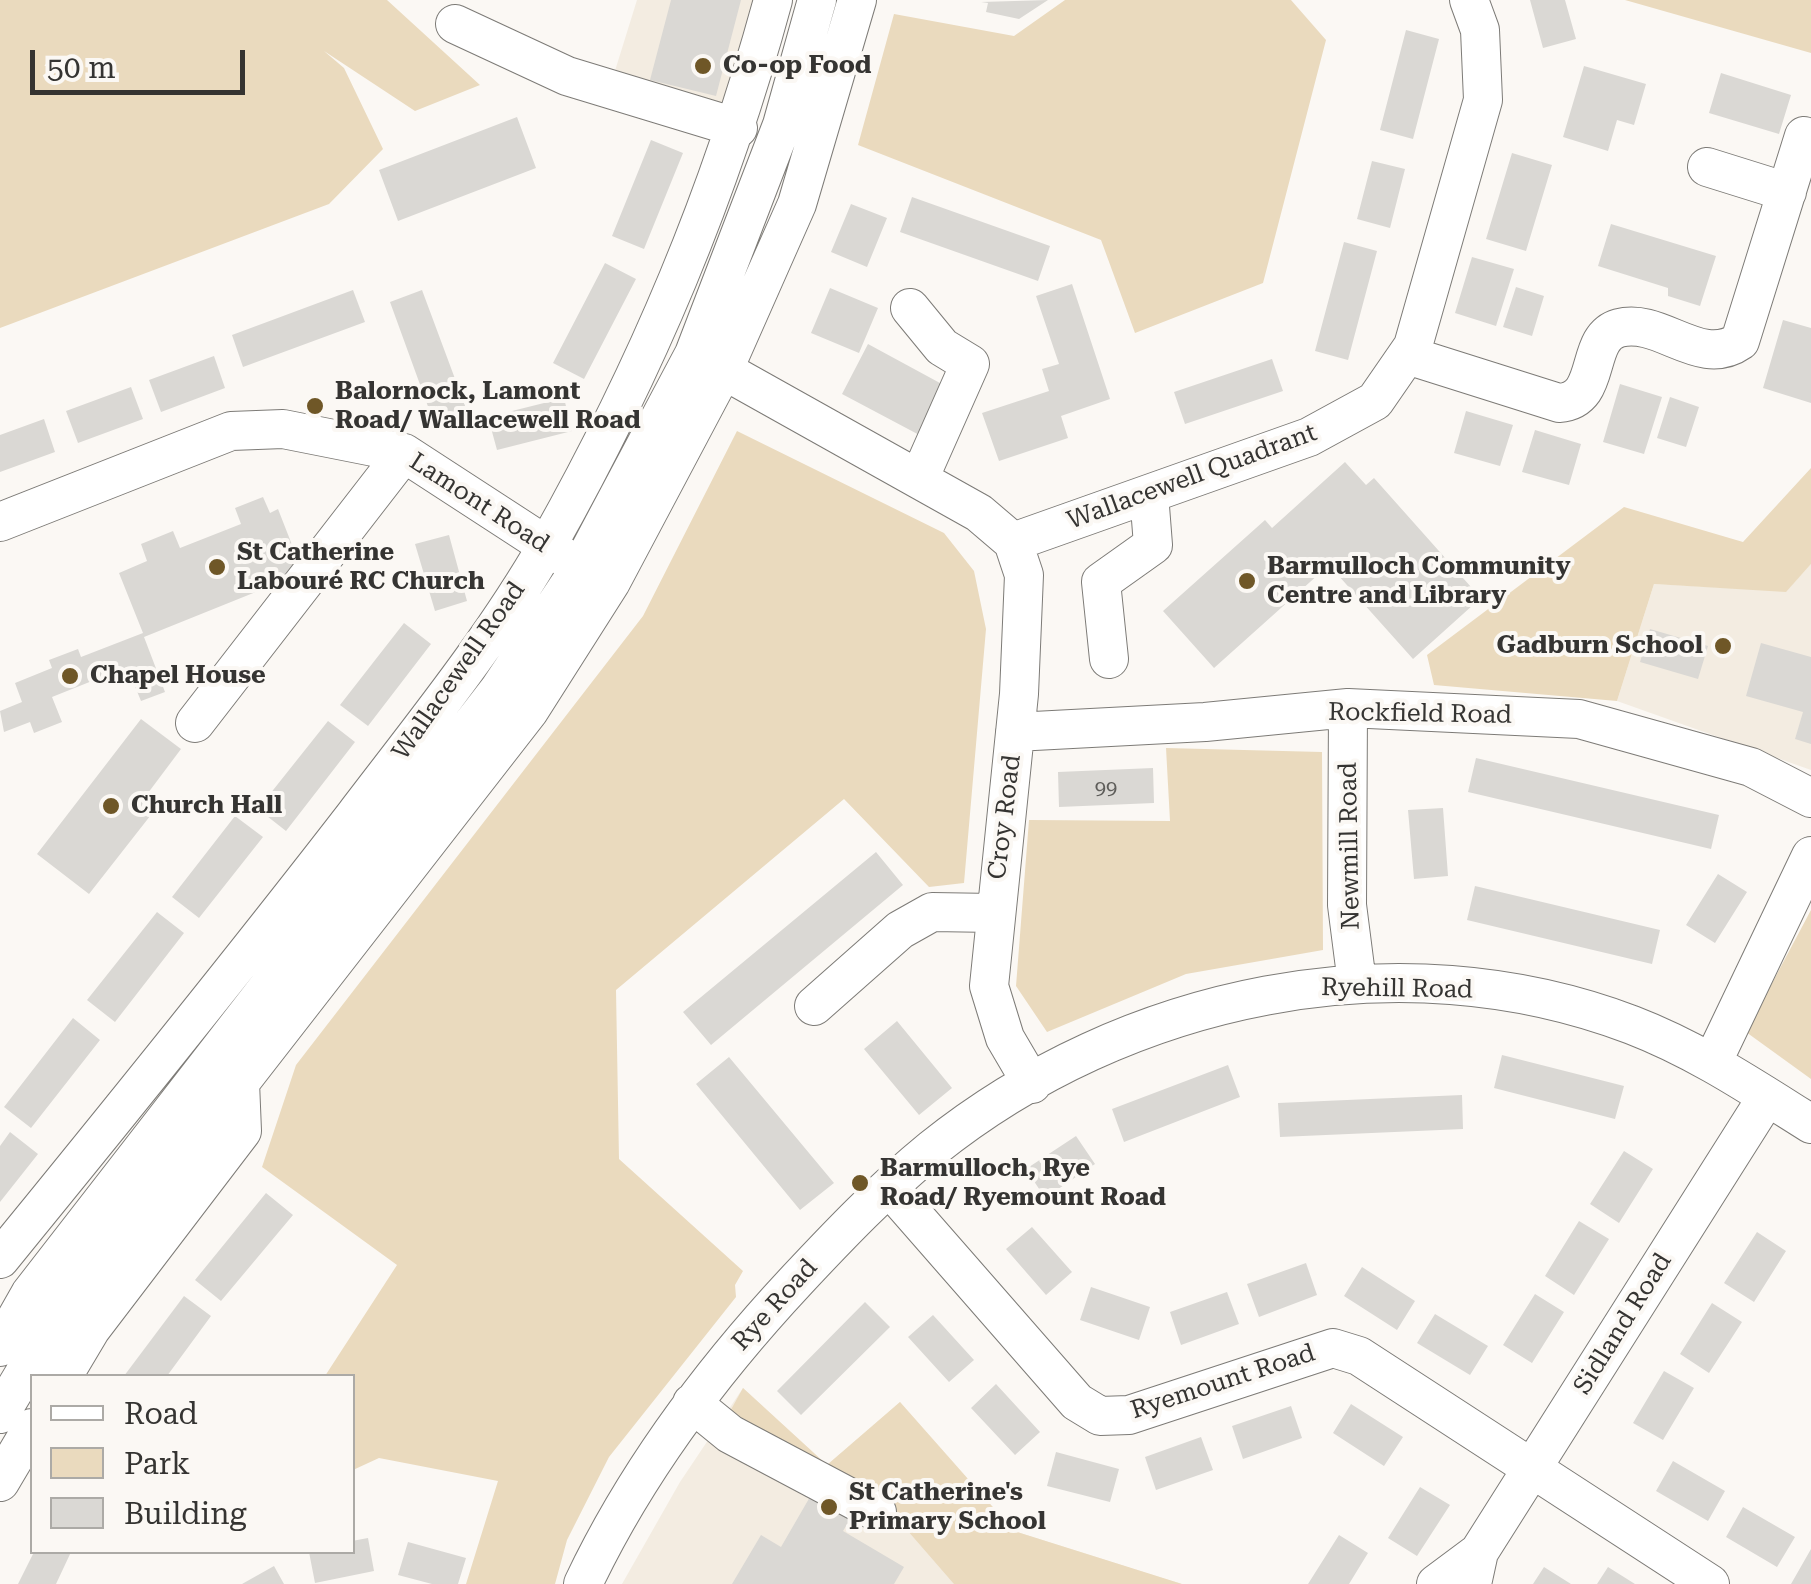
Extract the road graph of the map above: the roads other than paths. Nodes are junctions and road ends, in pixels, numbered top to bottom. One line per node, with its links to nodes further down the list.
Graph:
1 (773, 0): 6 (street, Wallacewell Road)
2 (817, 0): 12 (street, Wallacewell Road)
3 (857, 0): 12 (street, Wallacewell Road)
4 (1469, 0): 11 (street, Wallacewell Quadrant)
5 (456, 24): 6 (street)
6 (738, 128): 18 (street, Wallacewell Road)
7 (1804, 136): 9 (street)
8 (1706, 167): 9 (street)
9 (1787, 192): 11 (street)
10 (910, 308): 14 (street)
11 (1407, 355): 15 (street, Wallacewell Quadrant)
12 (709, 362): 14 (street); 19 (street, Wallacewell Road)
13 (404, 453): 16 (street, Lamont Road); 18 (street, Lamont Road); 22 (street)
14 (919, 479): 17 (street)
15 (1149, 494): 17 (street, Wallacewell Quadrant); 20 (street)
16 (0, 522)
17 (1013, 542): 23 (street, Croy Road)
18 (546, 546): 19 (street, Lamont Road); 36 (street, Wallacewell Road)
19 (596, 575): 29 (street, Wallacewell Road); 31 (street, Wallacewell Road)
20 (1109, 660)
21 (1348, 708): 23 (street, Rockfield Road); 24 (street, Rockfield Road); 27 (street, Newmill Road)
22 (195, 723)
23 (1015, 732): 26 (street, Croy Road)
24 (1811, 798)
25 (1811, 856): 30 (street)
26 (994, 913): 28 (street); 32 (street, Croy Road)
27 (1357, 983): 30 (street, Ryehill Road); 32 (street, Ryehill Road)
28 (814, 1006)
29 (216, 1052): 31 (street); 37 (street, Wallacewell Road)
30 (1713, 1060): 33 (street, Ryehill Road)
31 (240, 1082): 38 (street); 40 (street, Wallacewell Road)
32 (1032, 1084): 35 (street, Rye Road)
33 (1767, 1096): 34 (street, Ryehill Road); 42 (street, Sidland Road)
34 (1811, 1124)
35 (889, 1187): 39 (street, Rye Road); 42 (street, Ryemount Road)
36 (0, 1259)
37 (0, 1347)
38 (64, 1374)
39 (692, 1403): 44 (street); 46 (street, Rye Road)
40 (0, 1414)
41 (30, 1431): 43 (street)
42 (1530, 1470): 45 (street, Sidland Road); 48 (street, Ryemount Road)
43 (0, 1482)
44 (878, 1512)
45 (1476, 1568): 47 (street, Sidland Road)
46 (584, 1584)
47 (1436, 1584)
48 (1710, 1584)

